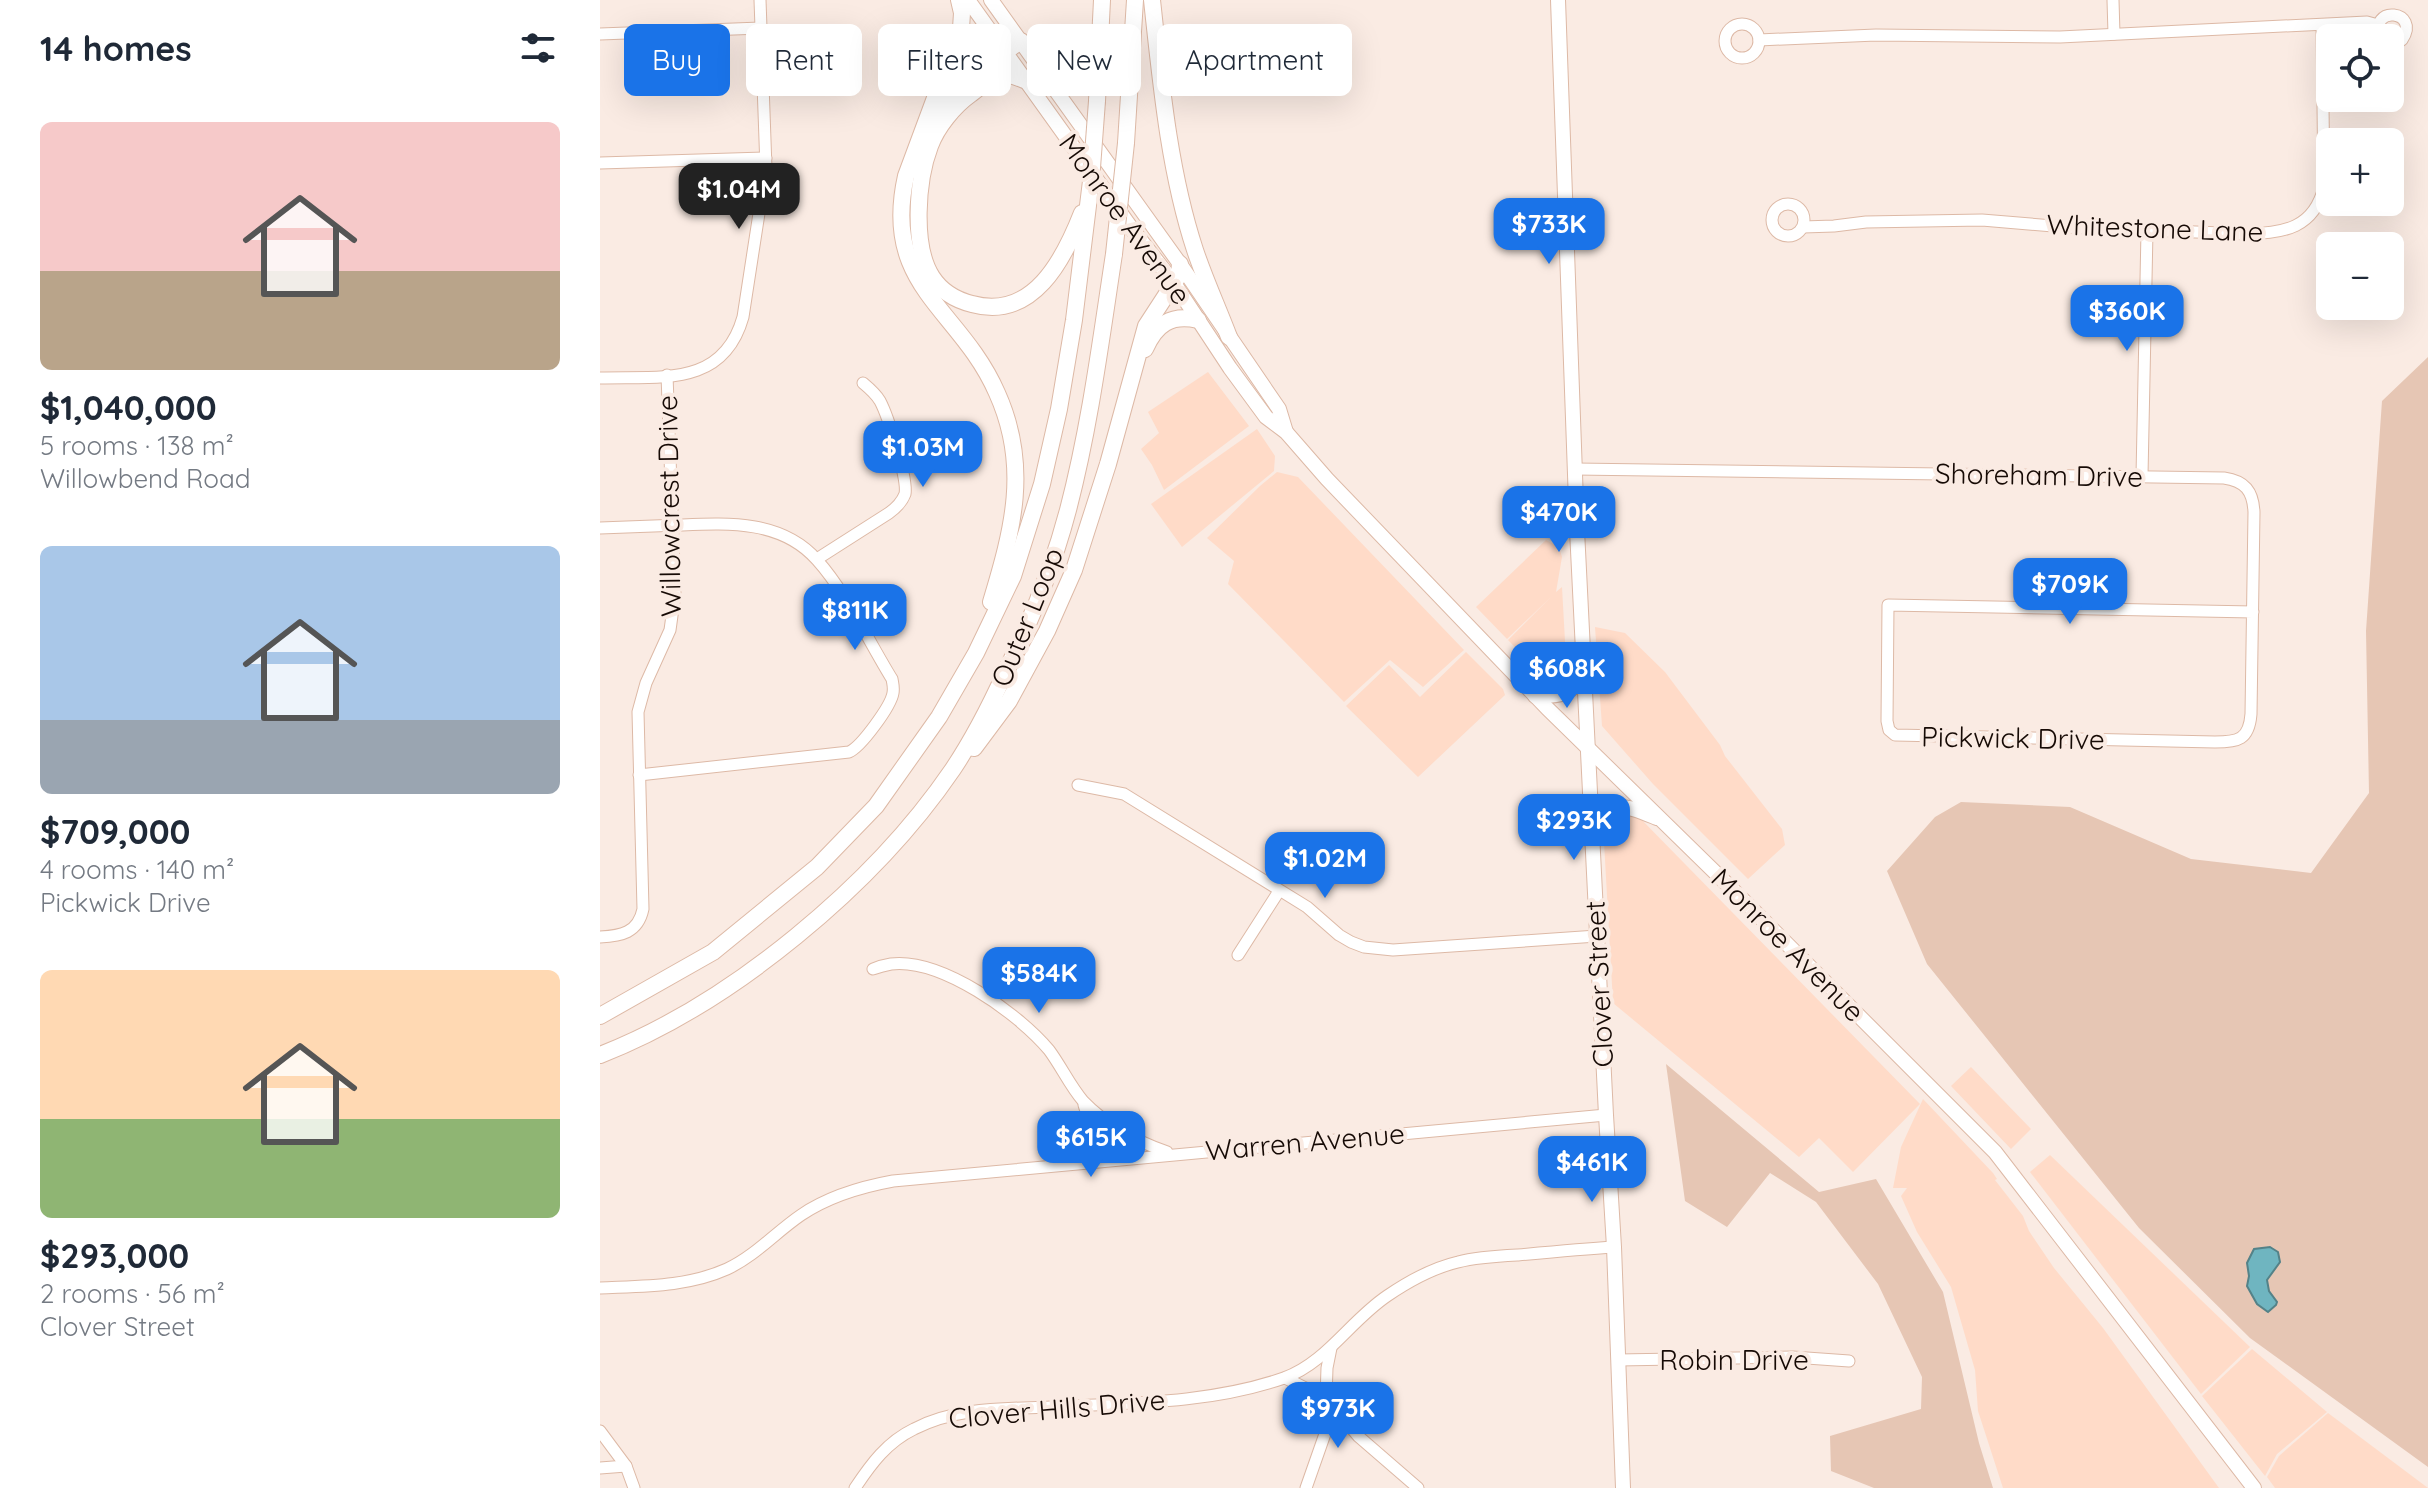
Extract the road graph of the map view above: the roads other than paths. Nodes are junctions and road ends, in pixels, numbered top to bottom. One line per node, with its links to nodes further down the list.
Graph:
1 (760, 0): 10 (street)
2 (959, 0): 28 (highway)
3 (968, 0): 11 (main road, Monroe Avenue)
4 (991, 0): 21 (main road, Monroe Avenue)
5 (1102, 0): 31 (highway, bridge)
6 (1135, 0): 54 (highway, Outer Loop, bridge)
7 (1152, 0): 37 (highway)
8 (1558, 0): 43 (main road, Clover Street)
9 (2113, 0): 18 (street)
10 (761, 24)
11 (985, 24)
12 (2337, 24): 13 (street)
13 (2374, 24)
14 (2379, 24): 19 (street)
15 (2316, 25): 18 (street)
16 (746, 29): 17 (street)
17 (600, 34)
18 (2114, 34): 20 (street)
19 (2404, 38)
20 (1759, 40)
21 (1021, 41): 22 (highway); 34 (main road, Monroe Avenue)
22 (1011, 47)
23 (1011, 62): 24 (main road, Monroe Avenue)
24 (1024, 80): 31 (highway); 35 (main road, Monroe Avenue)
25 (764, 96): 29 (street)
26 (949, 96): 28 (highway)
27 (2324, 112): 33 (street, Whitestone Lane)
28 (923, 129): 49 (highway)
29 (766, 158): 30 (street); 38 (street)
30 (600, 163)
31 (1086, 214): 49 (highway, Outer Loop)
32 (1803, 227): 33 (street, Whitestone Lane)
33 (2147, 231): 44 (street)
34 (1180, 264): 35 (highway); 37 (main road, Monroe Avenue)
35 (1174, 283): 36 (main road, Monroe Avenue); 39 (highway)
36 (1198, 320): 39 (highway); 42 (main road, Monroe Avenue)
37 (1229, 337): 42 (main road, Monroe Avenue)
38 (667, 375): 40 (street); 45 (street, Willowcrest Drive)
39 (1132, 376): 54 (highway)
40 (600, 378)
41 (863, 383): 47 (street)
42 (1286, 432): 51 (main road, Monroe Avenue)
43 (1575, 469): 44 (street, Shoreham Drive); 50 (main road, Clover Street)
44 (2142, 476): 48 (street, Shoreham Drive)
45 (673, 525): 46 (street); 47 (street); 55 (street, Willowcrest Drive)
46 (600, 528)
47 (817, 559): 55 (street)
48 (2253, 612): 52 (street, Shoreham Drive); 52 (street, Pickwick Drive)
49 (976, 653): 64 (highway, Outer Loop)
50 (1583, 670): 51 (main road); 53 (main road, Clover Street)
51 (1535, 696): 53 (main road, Monroe Avenue)
52 (2243, 737)
53 (1588, 747): 57 (main road, Monroe Avenue); 58 (main road, Clover Street)
54 (953, 769): 65 (highway, Outer Loop)
55 (639, 775): 61 (street, Willowcrest Drive)
56 (1078, 785): 59 (street)
57 (1662, 820): 58 (main road); 85 (main road, Monroe Avenue)
58 (1592, 836): 60 (main road, Clover Street)
59 (1279, 891): 60 (street); 62 (street)
60 (1597, 936): 67 (main road, Clover Street)
61 (600, 937)
62 (1238, 955)
63 (873, 969): 66 (street)
64 (600, 1016)
65 (600, 1055)
66 (1082, 1100): 68 (street); 69 (street)
67 (1606, 1115): 68 (street, Warren Avenue); 70 (main road, Clover Street)
68 (1171, 1154): 69 (street, Warren Avenue)
69 (1063, 1164): 71 (street, Warren Avenue)
70 (1614, 1247): 72 (street, Clover Hills Drive); 73 (main road, Clover Street)
71 (600, 1288)
72 (1331, 1346): 75 (street, Clover Hills Drive); 76 (street)
73 (1618, 1360): 74 (street, Robin Drive); 84 (main road, Clover Street)
74 (1849, 1361)
75 (1285, 1378): 76 (street); 81 (street, Clover Hills Drive)
76 (1328, 1401): 82 (street); 83 (street)
77 (600, 1431): 78 (street)
78 (626, 1466): 79 (street); 80 (street)
79 (600, 1468)
80 (634, 1488)
81 (855, 1488)
82 (1306, 1488)
83 (1418, 1488)
84 (1623, 1488)
85 (2254, 1488)

